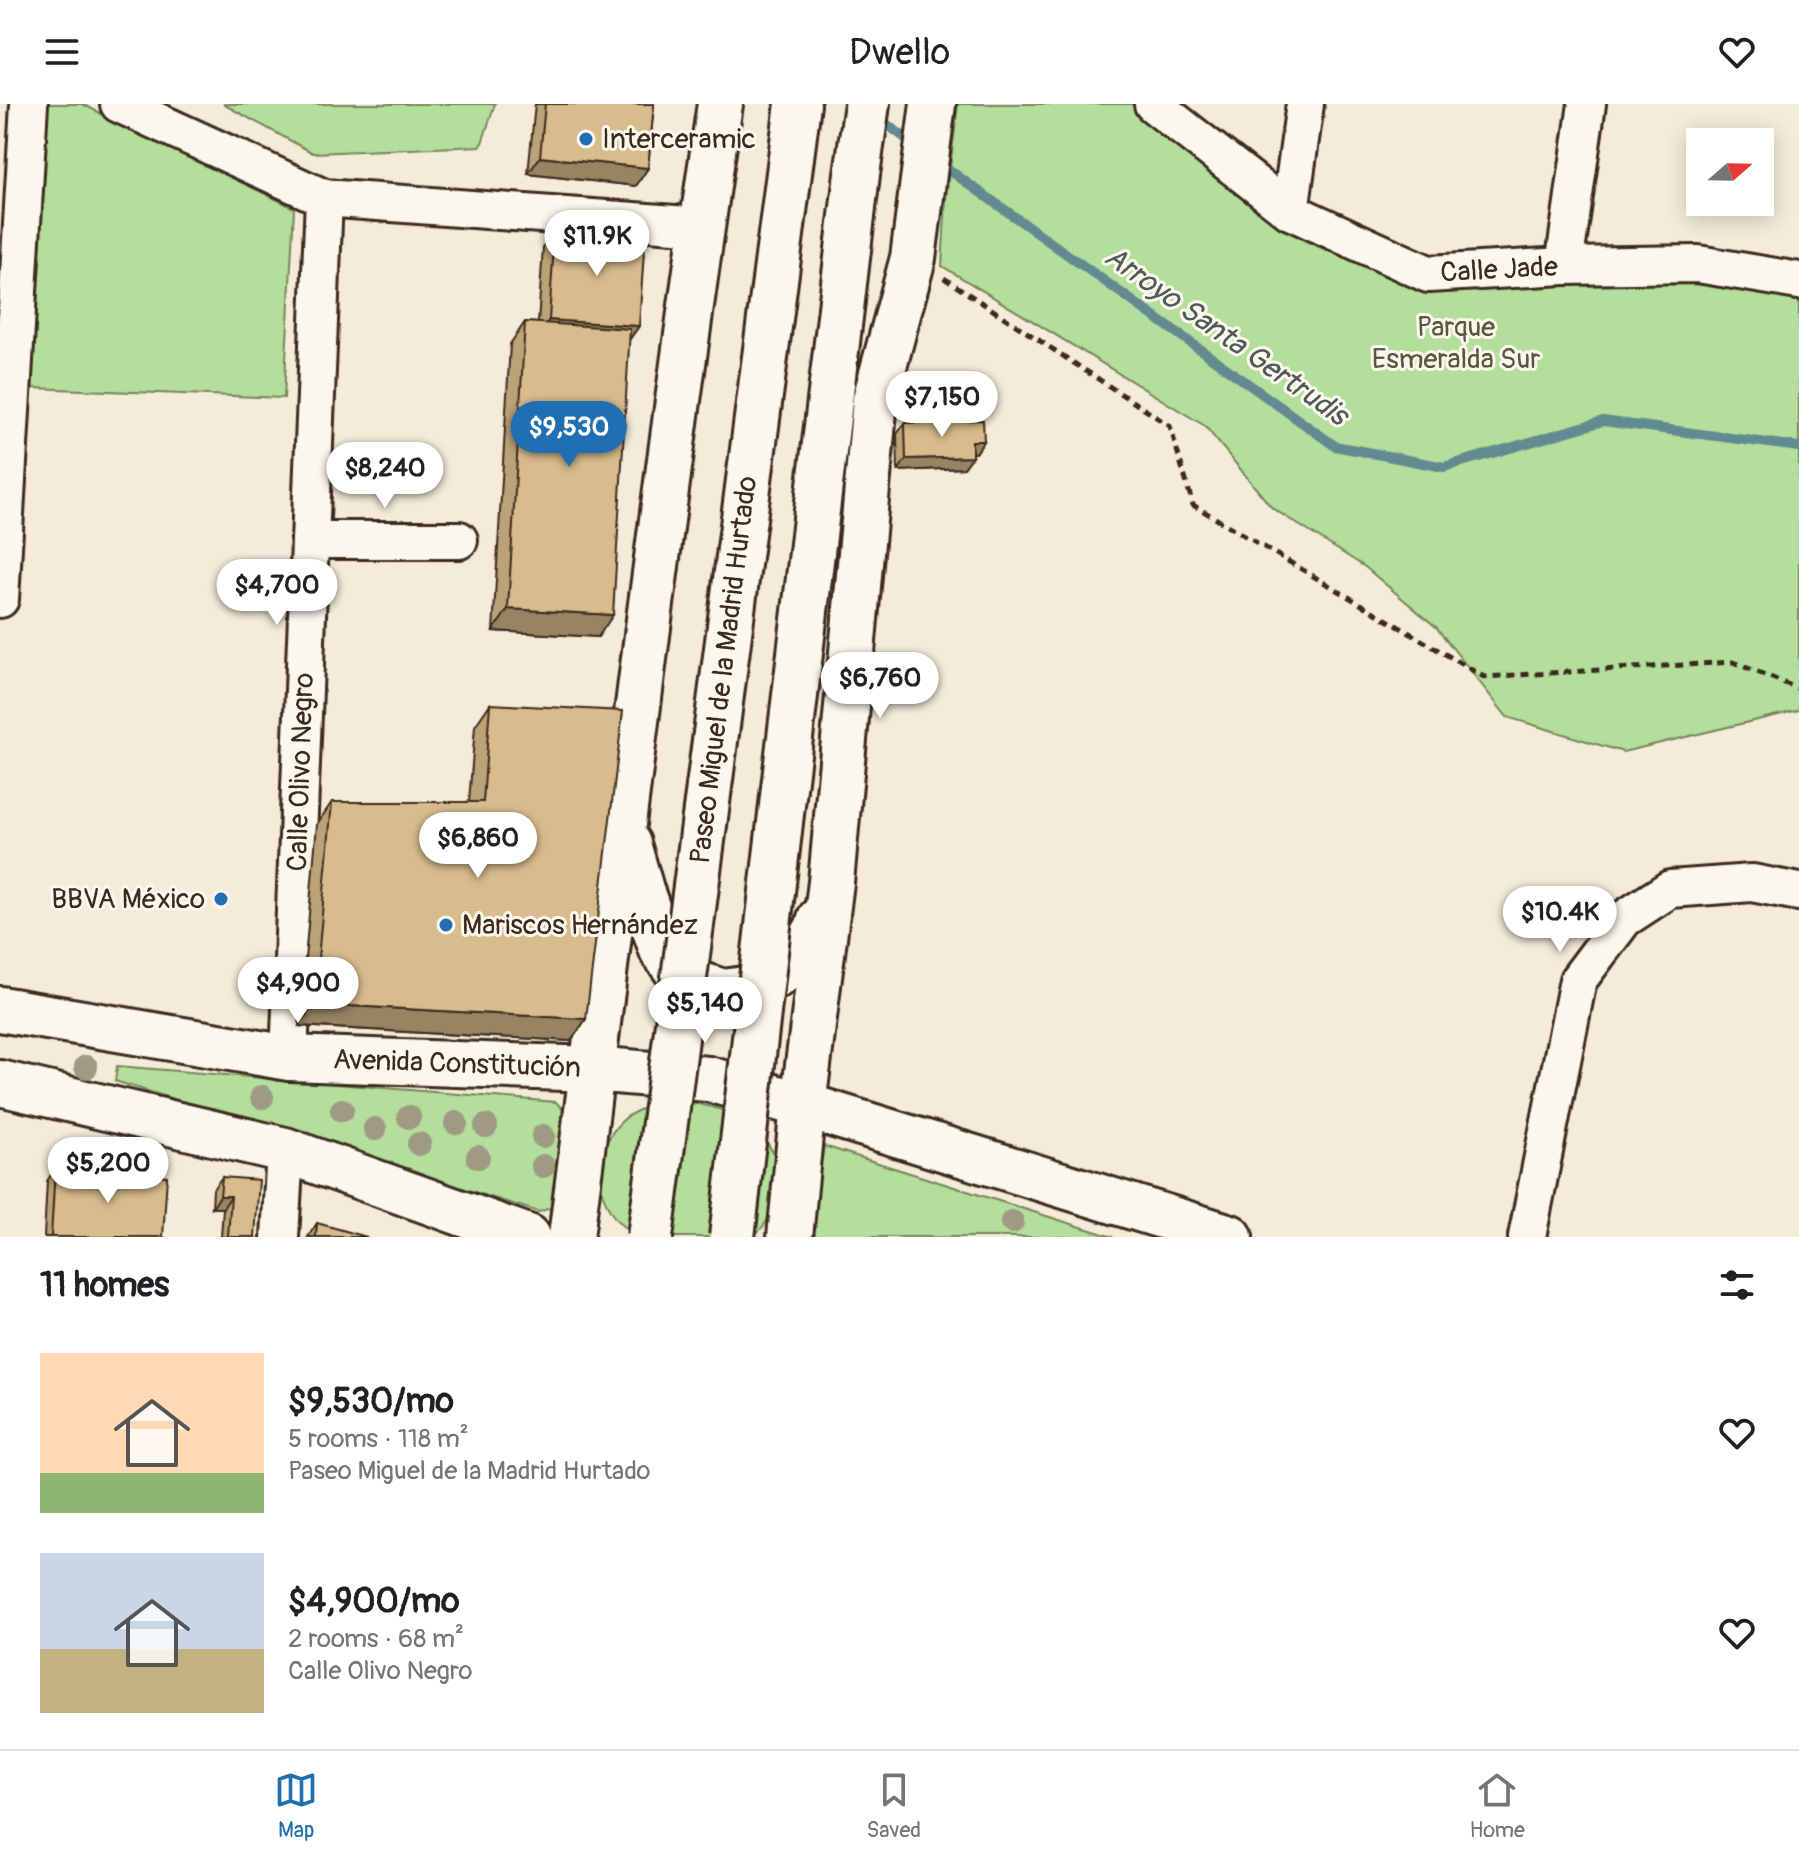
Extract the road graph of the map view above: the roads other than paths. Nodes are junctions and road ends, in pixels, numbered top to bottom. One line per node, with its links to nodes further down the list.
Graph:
1 (29, 104): 17 (street)
2 (119, 104): 10 (street)
3 (720, 104): 12 (main road)
4 (867, 104): 31 (main road, bridge)
5 (933, 104): 19 (main road)
6 (1153, 104): 11 (street, Calle Jade)
7 (1305, 104): 11 (street)
8 (1587, 104): 13 (street)
9 (795, 124): 30 (main road, Paseo Miguel de la Madrid Hurtado, bridge)
10 (324, 198): 12 (street); 15 (street, Calle Olivo Negro)
11 (1290, 211): 13 (street, Calle Jade)
12 (702, 226): 18 (main road)
13 (1564, 266): 14 (street, Calle Jade)
14 (1799, 281)
15 (310, 540): 16 (street); 22 (street, Calle Olivo Negro)
16 (459, 540)
17 (0, 599)
18 (623, 827): 19 (main road); 23 (main road)
19 (831, 882): 25 (main road)
20 (1799, 892): 34 (street)
21 (0, 1009): 22 (main road, Avenida Constitución)
22 (289, 1058): 23 (main road, Avenida Constitución)
23 (592, 1069): 25 (main road, Avenida Constitución); 29 (main road)
24 (0, 1083): 26 (main road)
25 (803, 1105): 32 (main road); 33 (main road, Avenida Constitución)
26 (285, 1150): 27 (street); 28 (main road)
27 (280, 1237)
28 (528, 1237)
29 (571, 1237)
30 (650, 1237)
31 (732, 1237)
32 (790, 1237)
33 (1230, 1237)
34 (1527, 1237)

